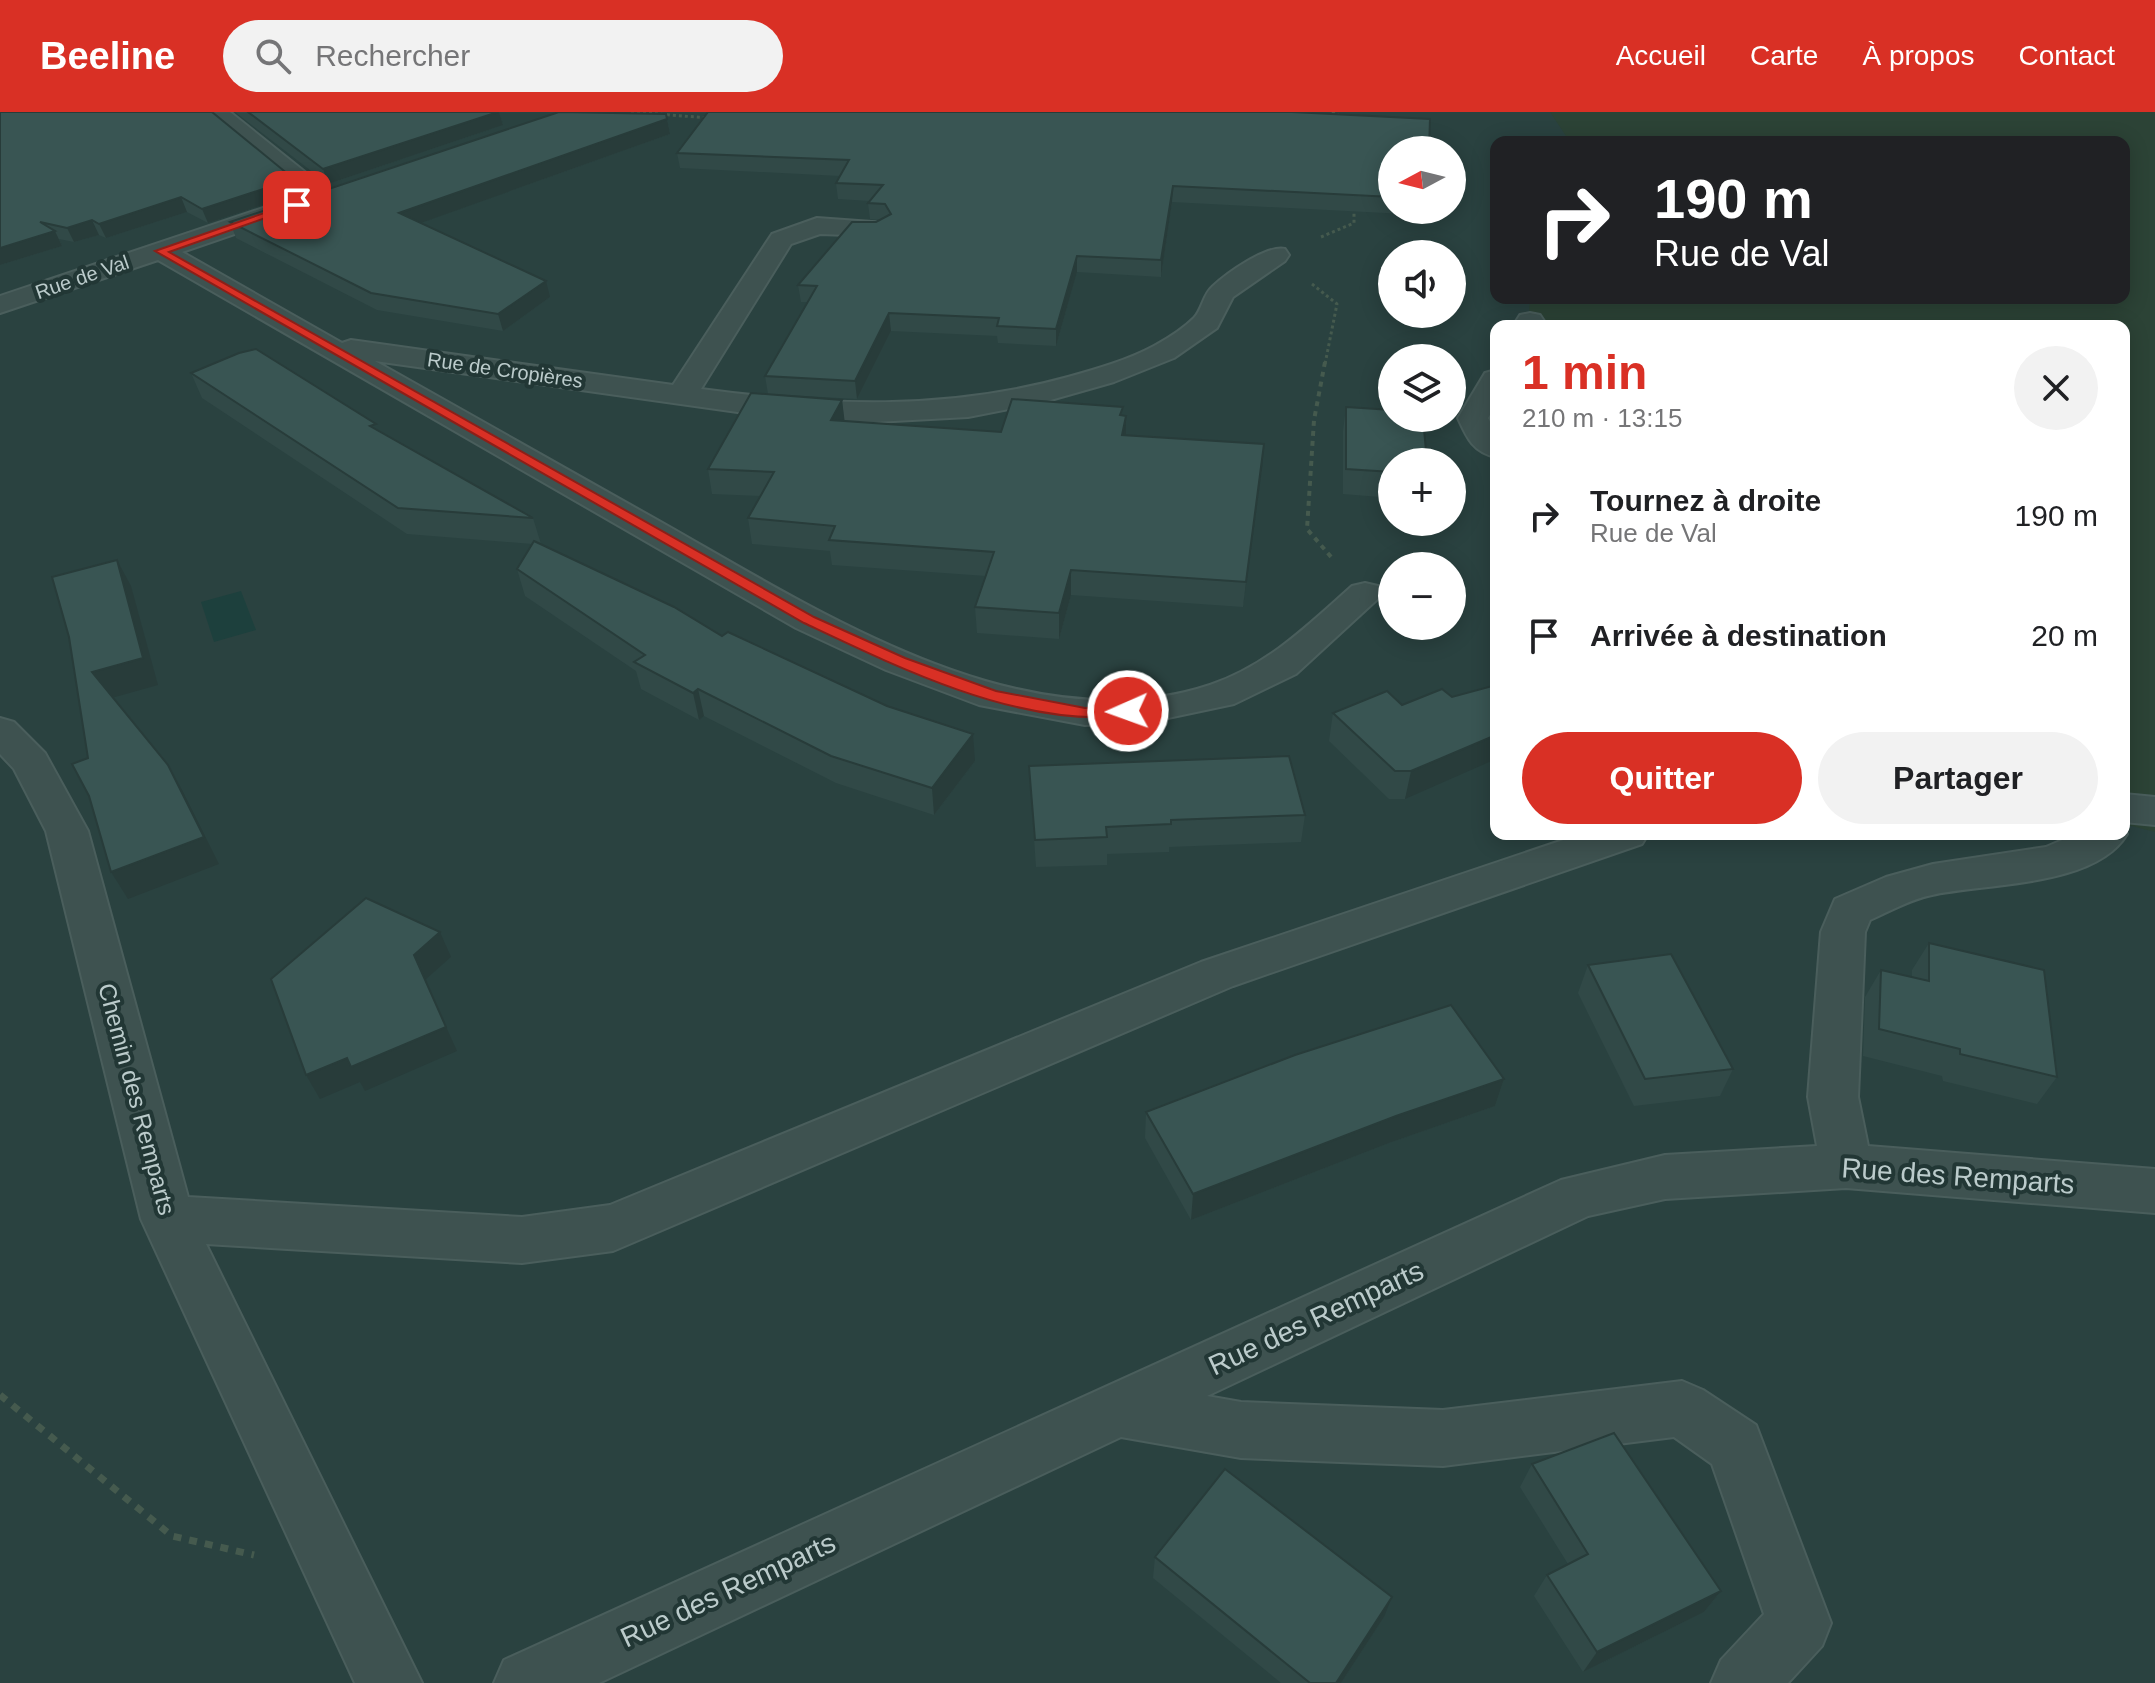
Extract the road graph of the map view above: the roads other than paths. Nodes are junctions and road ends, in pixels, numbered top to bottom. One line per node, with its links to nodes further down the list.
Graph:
1 (216, 112): 3 (street)
2 (353, 186): 3 (street, Rue de Val)
3 (323, 196): 5 (street, Rue de Val)
4 (877, 228): 10 (street)
5 (160, 251): 7 (street, Rue de Val); 8 (street)
6 (1276, 255): 10 (street, Rue de Cropières)
7 (0, 305)
8 (328, 346): 10 (street, Rue de Cropières); 12 (street)
9 (1490, 389): 11 (street)
10 (682, 395)
11 (1490, 444)
12 (1365, 594)
13 (0, 731): 18 (street, Chemin des Remparts)
14 (1609, 840): 18 (street)
15 (2099, 840): 16 (street)
16 (1846, 1166): 17 (street, Rue des Remparts); 19 (street, Rue des Remparts)
17 (2155, 1191)
18 (167, 1219): 20 (street, Chemin des Remparts)
19 (1119, 1409): 21 (street, Rue des Remparts); 22 (street)
20 (389, 1683)
21 (527, 1683)
22 (1744, 1683)

